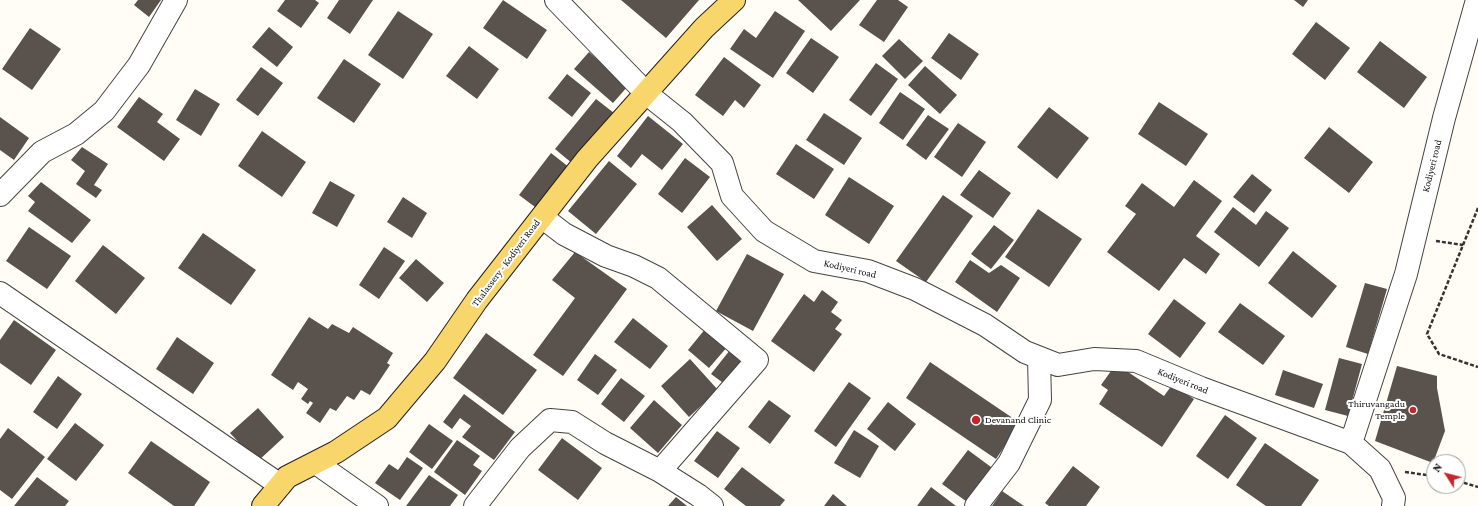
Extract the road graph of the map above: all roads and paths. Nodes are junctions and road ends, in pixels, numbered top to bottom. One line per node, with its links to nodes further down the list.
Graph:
1 (176, 0): 6 (street)
2 (556, 0): 5 (street, Kodiyeri road)
3 (734, 0): 5 (main road, Thalassery - Kodiyeri Road)
4 (1477, 0): 9 (street, Kodiyeri road)
5 (647, 94): 8 (main road, Thalassery - Kodiyeri Road); 12 (street, Kodiyeri road)
6 (0, 194)
7 (1478, 208): 10 (path)
8 (542, 217): 15 (main road, Thalassery - Kodiyeri Road); 16 (street)
9 (1415, 238): 10 (path); 14 (street, Kodiyeri road)
10 (1463, 245): 13 (path)
11 (0, 293): 18 (street)
12 (1039, 358): 14 (street, Kodiyeri road); 24 (street)
13 (1478, 367)
14 (1351, 443): 25 (street)
15 (316, 462): 18 (main road, Thalassery - Kodiyeri Road); 21 (street)
16 (660, 472): 22 (street); 23 (street)
17 (1466, 483): 19 (path)
18 (280, 485): 20 (main road, Thalassery - Kodiyeri Road)
19 (1478, 487)
20 (264, 506)
21 (376, 506)
22 (475, 506)
23 (712, 506)
24 (976, 506)
25 (1393, 506)

